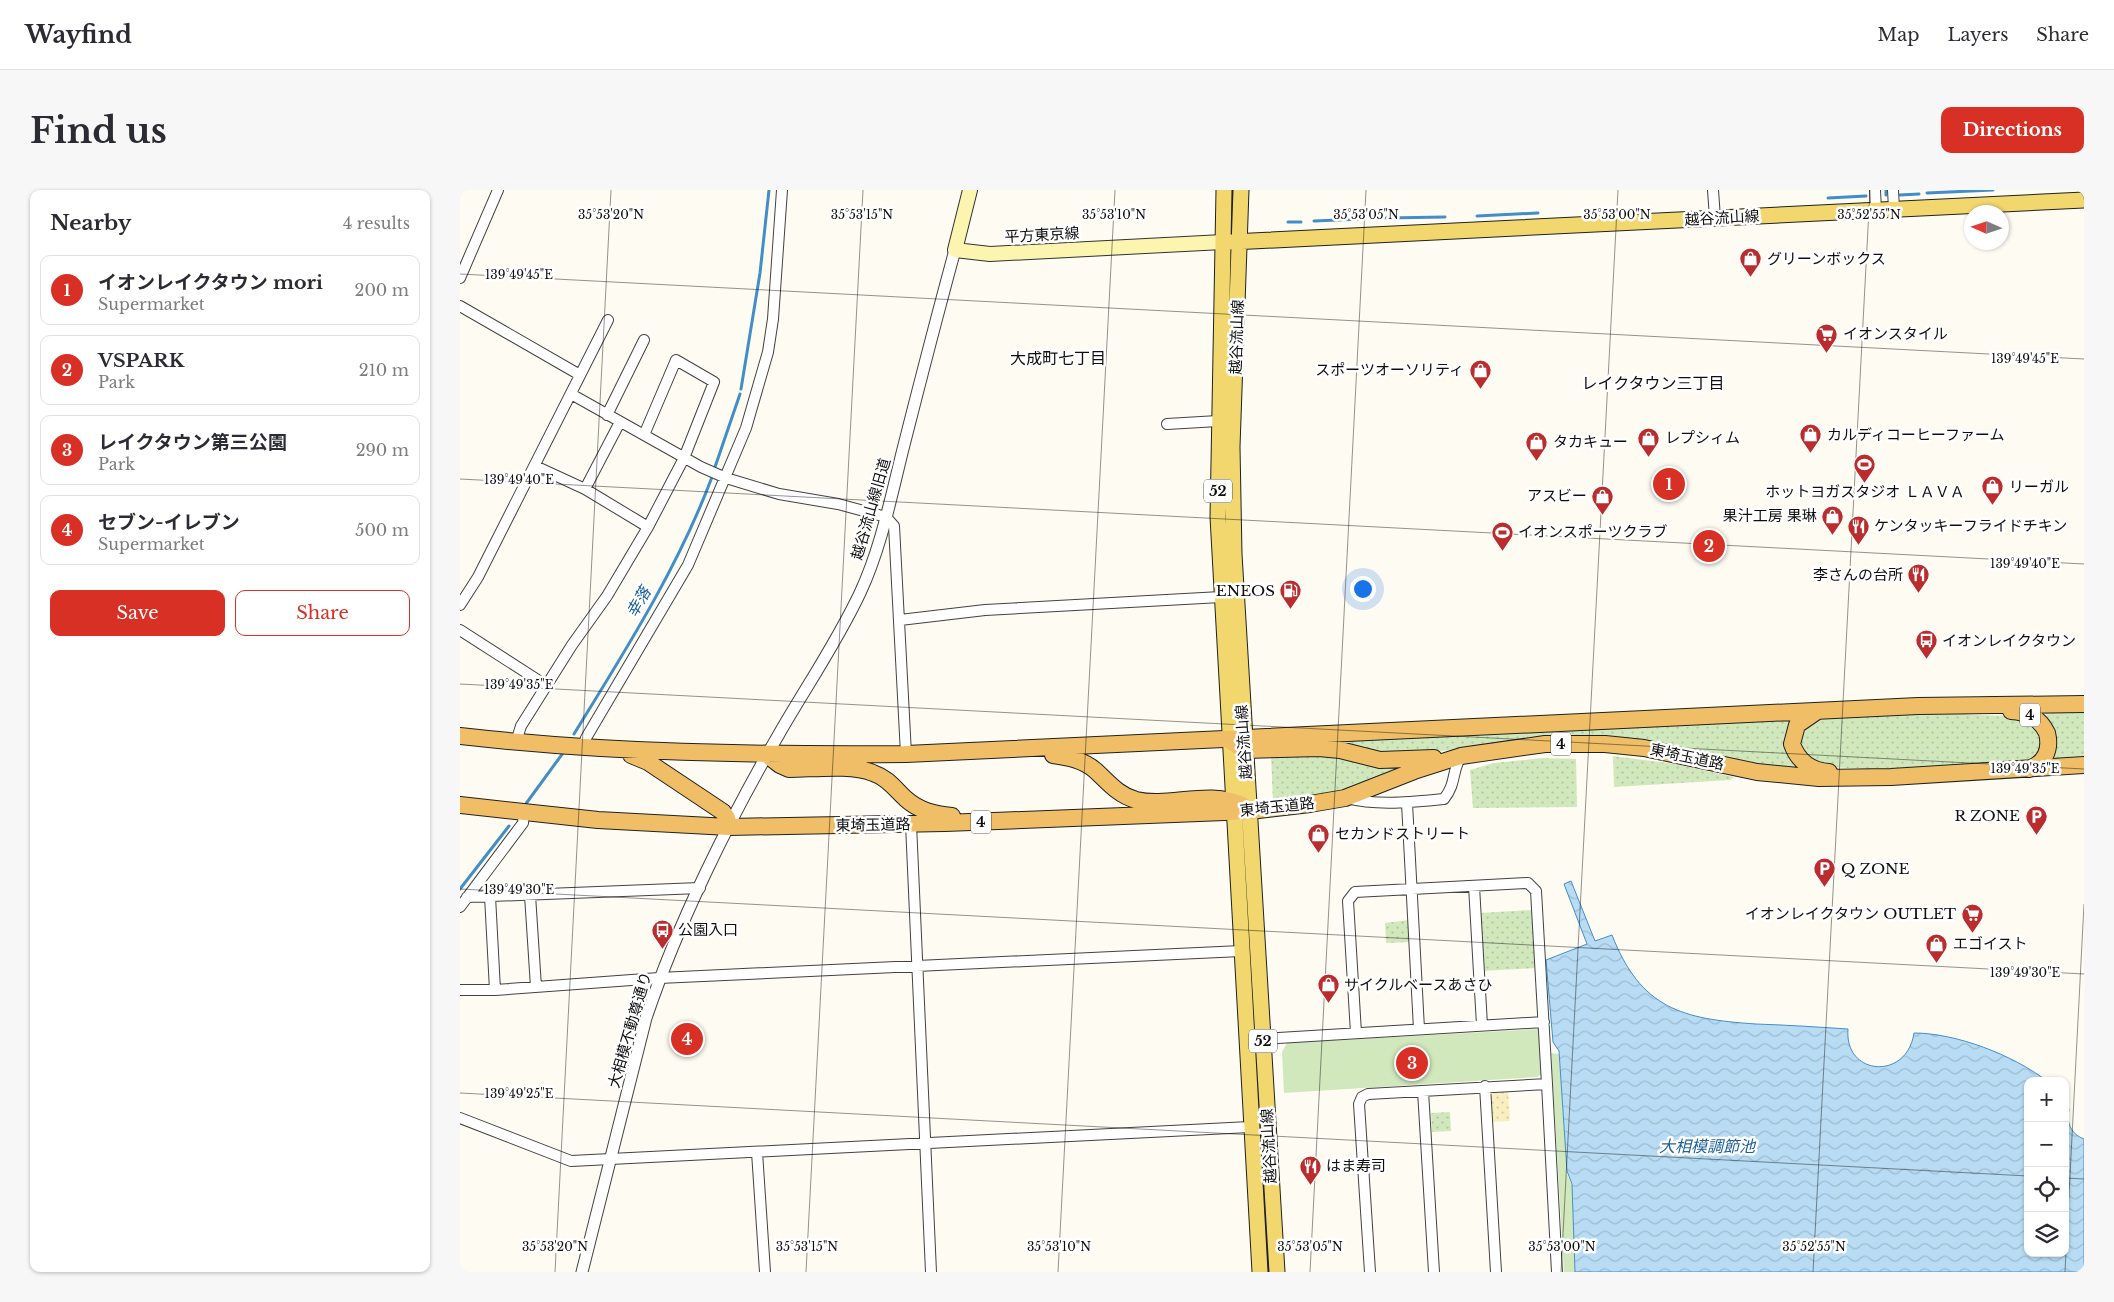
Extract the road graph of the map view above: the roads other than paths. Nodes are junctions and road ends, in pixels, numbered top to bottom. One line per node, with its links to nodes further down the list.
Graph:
1 (498, 190): 16 (street)
2 (782, 190): 29 (street)
3 (970, 190): 15 (main road)
4 (1224, 190): 14 (main road, 越谷流山線 / 52)
5 (1241, 190): 13 (main road, 越谷流山線 / 52)
6 (1713, 190): 12 (street)
7 (1876, 190): 11 (street)
8 (1893, 190): 10 (street)
9 (2084, 200): 10 (main road, 越谷流山線)
10 (1894, 209): 11 (main road, 越谷流山線)
11 (1876, 210): 12 (main road, 越谷流山線)
12 (1715, 218): 13 (main road, 越谷流山線)
13 (1240, 241): 14 (main road, 越谷流山線); 43 (main road, 越谷流山線 / 52)
14 (1223, 242): 15 (main road, 平方東京線); 23 (main road, 越谷流山線 / 52)
15 (955, 250): 31 (street, 越谷流山線旧道)
16 (460, 278)
17 (460, 306): 20 (street)
18 (608, 320): 20 (street)
19 (644, 340): 22 (street)
20 (580, 375): 21 (street)
21 (571, 394): 22 (street); 28 (street)
22 (607, 415): 24 (street)
23 (1218, 421): 25 (street); 33 (main road, 越谷流山線 / 52)
24 (620, 422): 26 (street); 30 (street)
25 (1167, 424)
26 (644, 435): 27 (street); 27 (street)
27 (684, 458): 29 (street); 32 (street)
28 (535, 466): 30 (street); 34 (street)
29 (726, 478): 31 (street); 44 (street)
30 (585, 489): 32 (street)
31 (886, 517): 35 (street); 48 (street, 越谷流山線旧道)
32 (648, 526): 37 (street)
33 (1221, 597): 35 (street); 43 (main road, 越谷流山線 / 52)
34 (460, 605)
35 (900, 620): 47 (street)
36 (460, 630): 37 (street)
37 (547, 686): 42 (street)
38 (2084, 704): 39 (highway, 東埼玉道路 / 4)
39 (1960, 705): 40 (highway, 東埼玉道路 / 4); 51 (highway, 4)
40 (1819, 711): 43 (highway, 東埼玉道路 / 4); 52 (highway, 4)
41 (460, 736): 42 (highway, 東埼玉道路 / 4)
42 (516, 742): 44 (highway, 東埼玉道路 / 4)
43 (1239, 743): 45 (highway, 東埼玉道路 / 4); 49 (highway, 4); 56 (main road, 越谷流山線 / 52)
44 (583, 748): 46 (highway, 東埼玉道路 / 4)
45 (1020, 750): 47 (highway, 東埼玉道路 / 4); 56 (highway, 4)
46 (619, 751): 48 (highway, 東埼玉道路 / 4); 60 (highway)
47 (906, 754): 48 (highway, 東埼玉道路 / 4)
48 (767, 755): 58 (highway, 4); 60 (street, 大相模不動尊通り)
49 (1461, 756): 52 (highway, 東埼玉道路 / 4); 53 (highway, 東埼玉道路 / 4); 54 (street)
50 (2084, 765): 51 (highway, 東埼玉道路 / 4)
51 (2028, 769): 52 (highway, 東埼玉道路 / 4)
52 (1879, 777)
53 (1345, 798): 54 (street); 56 (highway, 東埼玉道路 / 4)
54 (1407, 803): 63 (street)
55 (460, 804): 57 (highway, 東埼玉道路 / 4)
56 (1239, 808): 58 (highway, 東埼玉道路 / 4); 68 (main road, 越谷流山線 / 52); 78 (main road, 越谷流山線 / 52)
57 (524, 813): 60 (highway, 東埼玉道路 / 4); 66 (street)
58 (991, 821): 59 (highway, 東埼玉道路 / 4)
59 (911, 824): 60 (highway, 東埼玉道路 / 4); 69 (street)
60 (729, 827): 62 (street, 大相模不動尊通り)
61 (1474, 886): 63 (street); 74 (street); 75 (street)
62 (700, 888): 64 (street); 70 (street, 大相模不動尊通り)
63 (1412, 888): 76 (street); 77 (street)
64 (530, 895): 65 (street); 71 (street)
65 (490, 896): 66 (street); 73 (street)
66 (467, 897): 67 (street)
67 (460, 907)
68 (1241, 951): 69 (street); 83 (main road, 越谷流山線 / 52)
69 (917, 968): 70 (street); 84 (street)
70 (660, 978): 71 (street); 86 (street, 大相模不動尊通り)
71 (536, 987): 73 (street)
72 (460, 990): 73 (street)
73 (495, 990)
74 (1544, 1022): 75 (street); 79 (street)
75 (1482, 1025): 76 (street)
76 (1419, 1029): 77 (street)
77 (1356, 1033): 78 (street)
78 (1262, 1039): 91 (main road, 越谷流山線 / 52)
79 (1547, 1084): 80 (street); 95 (street)
80 (1485, 1086): 81 (street); 94 (street)
81 (1423, 1091): 92 (street); 93 (street)
82 (460, 1118): 86 (street)
83 (1250, 1127): 84 (street); 90 (main road, 越谷流山線 / 52)
84 (925, 1144): 85 (street); 89 (street)
85 (757, 1152): 86 (street); 88 (street)
86 (611, 1158): 87 (street, 大相模不動尊通り)
87 (582, 1272)
88 (765, 1272)
89 (932, 1272)
90 (1260, 1272)
91 (1277, 1272)
92 (1370, 1272)
93 (1434, 1272)
94 (1496, 1272)
95 (1557, 1272)

